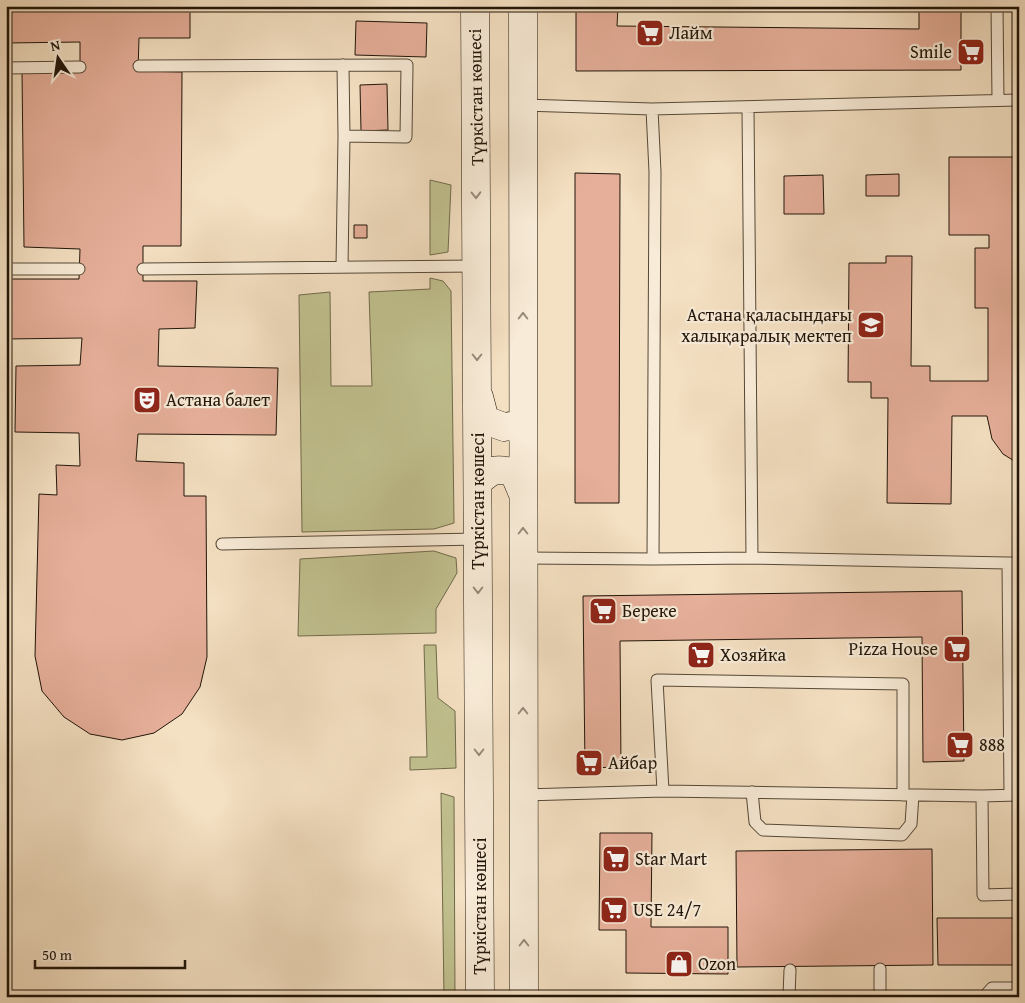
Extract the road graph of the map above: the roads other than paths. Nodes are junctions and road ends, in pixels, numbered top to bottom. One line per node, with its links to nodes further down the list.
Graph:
1 (475, 6): 14 (main road, Түркістан көшесі, one-way to 14)
2 (523, 6): 10 (main road)
3 (997, 6): 8 (lane)
4 (342, 65): 5 (lane); 13 (lane); 13 (lane)
5 (139, 66)
6 (80, 67): 7 (lane)
7 (6, 68)
8 (998, 100): 9 (lane); 11 (lane)
9 (1019, 100)
10 (523, 105): 12 (lane); 20 (main road, one-way to 10)
11 (748, 108): 12 (lane); 26 (lane)
12 (652, 109): 27 (lane)
13 (344, 136): 15 (lane)
14 (477, 266): 15 (lane); 19 (main road, Түркістан көшесі, one-way to 19)
15 (342, 267): 18 (lane)
16 (6, 269): 17 (lane)
17 (79, 269)
18 (143, 269)
19 (477, 391): 20 (main road); 21 (main road, Түркістан көшесі)
20 (523, 424): 22 (main road)
21 (478, 482): 22 (main road); 23 (main road, Түркістан көшесі)
22 (523, 494): 25 (main road, one-way to 22)
23 (478, 539): 24 (lane); 39 (main road, Түркістан көшесі, one-way to 39)
24 (222, 544)
25 (523, 558): 27 (lane); 31 (main road, one-way to 25)
26 (752, 558): 27 (lane); 28 (lane)
27 (653, 559)
28 (1013, 563): 33 (lane)
29 (663, 791): 30 (lane); 31 (lane); 32 (lane)
30 (752, 792): 32 (lane); 32 (lane)
31 (524, 795): 40 (main road, one-way to 31)
32 (908, 795): 34 (lane)
33 (1014, 795): 34 (lane)
34 (982, 796): 35 (lane)
35 (1019, 894)
36 (880, 969): 42 (lane)
37 (790, 970): 41 (lane)
38 (1019, 988): 43 (lane)
39 (480, 997)
40 (524, 997)
41 (790, 997)
42 (880, 997)
43 (984, 997)

